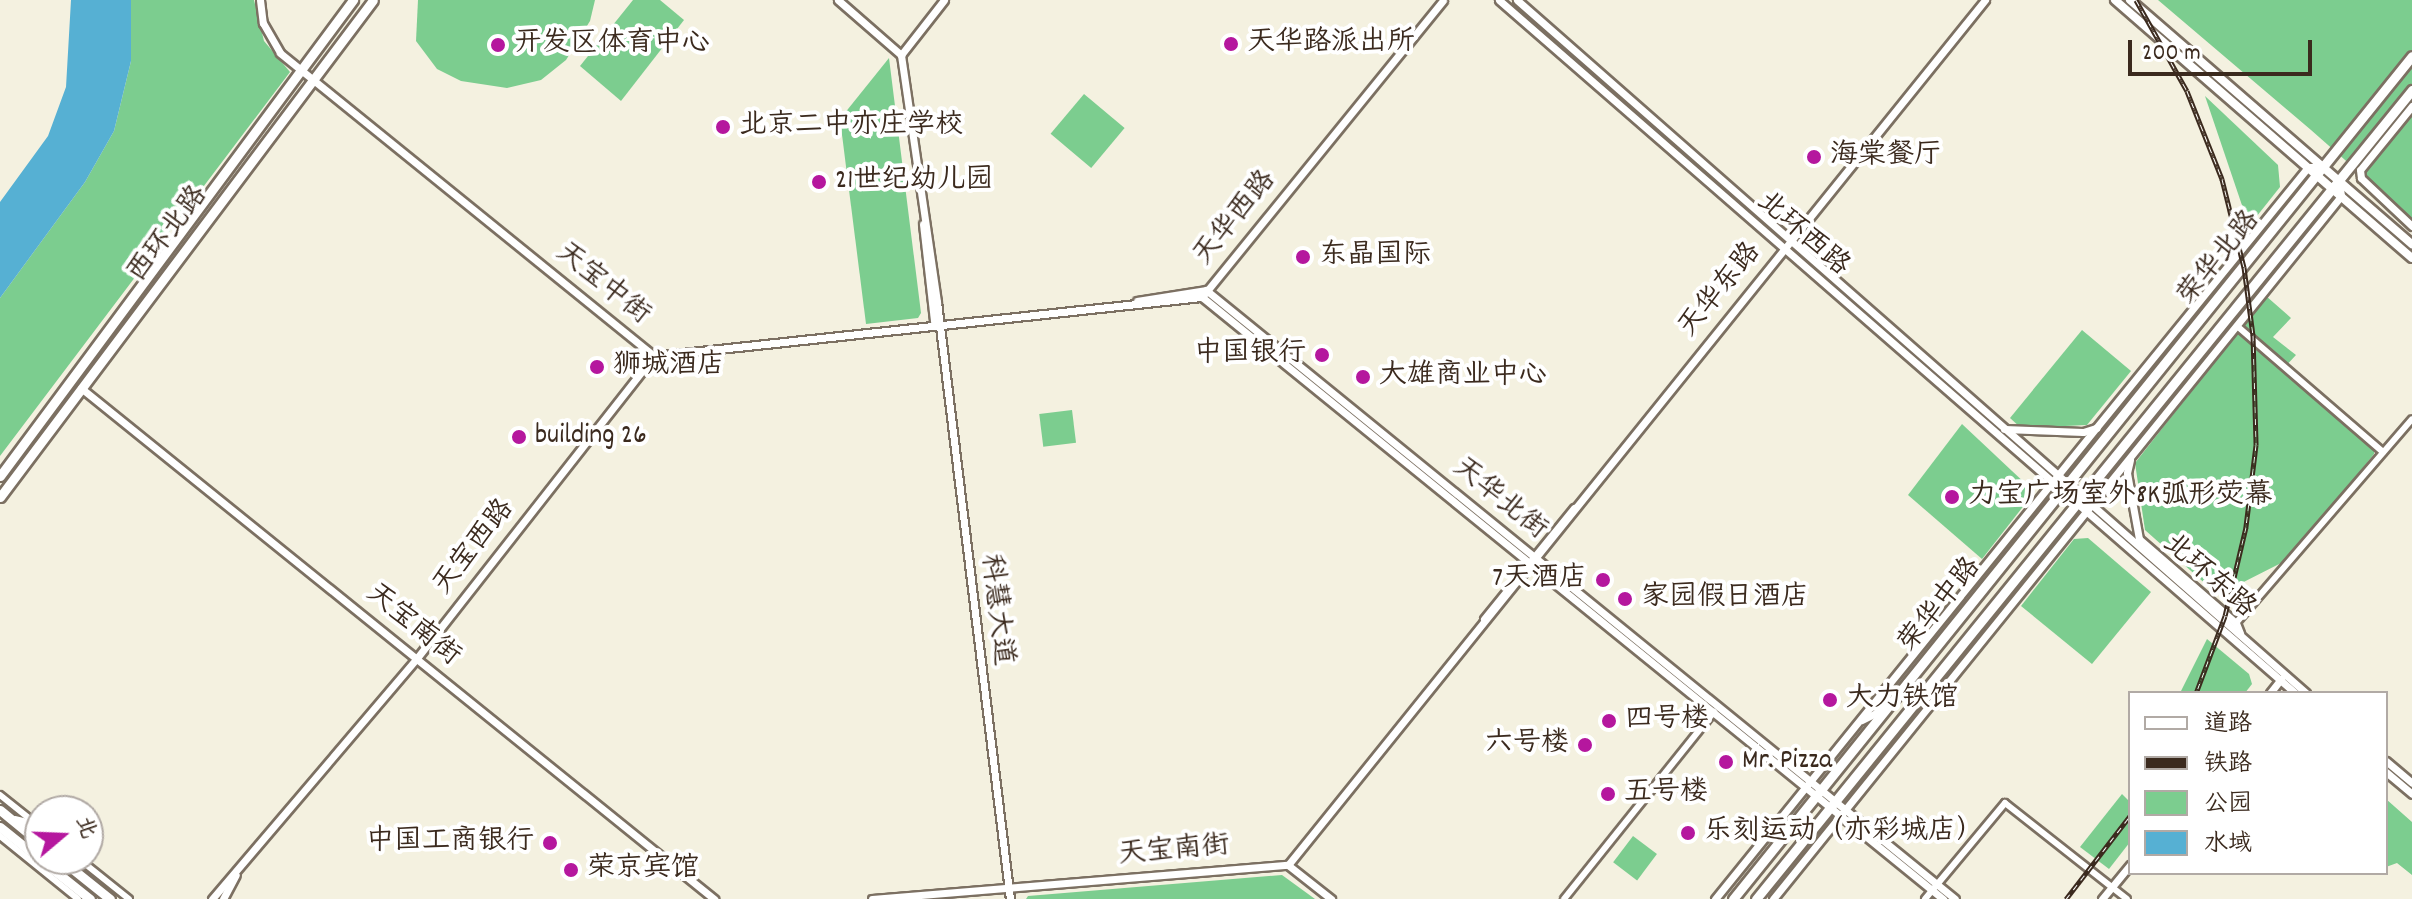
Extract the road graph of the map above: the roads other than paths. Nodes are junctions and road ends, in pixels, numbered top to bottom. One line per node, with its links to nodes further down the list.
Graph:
1 (260, 0): 14 (street, 天宝中街)
2 (353, 0): 14 (main road, 西环北路)
3 (373, 0): 15 (main road, 西环北路)
4 (838, 0): 12 (street)
5 (944, 0): 12 (street)
6 (1443, 0): 29 (street, 天华西路)
7 (1499, 0): 25 (street, 北环西路)
8 (1517, 0): 23 (street, 北环西路)
9 (1985, 0): 23 (street, 天华东路)
10 (2115, 0): 18 (main road)
11 (2130, 0): 19 (main road)
12 (901, 55): 30 (street, 科慧大道)
13 (2412, 56): 19 (main road, 荣华北路)
14 (302, 68): 15 (street, 天宝中街); 43 (main road, 西环北路)
15 (315, 79): 32 (street, 天宝中街); 36 (main road, 西环北路)
16 (2412, 90): 20 (main road, 荣华北路)
17 (2412, 106): 22 (street)
18 (2308, 167): 19 (main road); 35 (street)
19 (2320, 171): 20 (main road); 33 (main road, 荣华北路)
20 (2336, 184): 21 (main road); 24 (main road); 28 (main road, 荣华北路)
21 (2341, 196): 26 (main road); 27 (street)
22 (2412, 226)
23 (1790, 240): 25 (street, 天华东路); 39 (street, 北环西路)
24 (2412, 244)
25 (1783, 248): 44 (street, 北环西路); 50 (street, 天华东路)
26 (2412, 258)
27 (2284, 268): 28 (street); 31 (street)
28 (2257, 281): 34 (main road, 荣华北路)
29 (1204, 293): 30 (street, 天华西路); 50 (street, 天华北街)
30 (936, 326): 32 (street, 天宝中街); 89 (street, 科慧大道)
31 (2237, 326): 37 (street); 41 (street)
32 (654, 356): 55 (street, 天宝西路)
33 (2158, 371): 35 (street); 45 (main road, 荣华北路)
34 (2177, 378): 37 (street); 47 (main road, 荣华北路)
35 (2132, 384): 40 (street)
36 (81, 388): 46 (main road, 西环北路); 55 (street, 天宝南街)
37 (2165, 415): 42 (street)
38 (2412, 419): 41 (street)
39 (2002, 428): 40 (street); 44 (street, 北环西路)
40 (2096, 428): 44 (street)
41 (2383, 452): 53 (street)
42 (2130, 458): 48 (street); 53 (street)
43 (0, 476)
44 (2055, 479): 45 (street, 北环西路); 62 (street)
45 (2065, 487): 47 (street, 北环西路); 60 (main road, 荣华中路)
46 (0, 497)
47 (2078, 499): 48 (street, 北环东路); 49 (street, 北环东路); 52 (main road, 荣华中路)
48 (2092, 504): 49 (street); 54 (street, 北环东路)
49 (2086, 511): 51 (street); 56 (street, 北环东路)
50 (1534, 561): 61 (street, 天华北街); 66 (street, 天华北街); 80 (street, 天华东路)
51 (2026, 586): 52 (street); 72 (street)
52 (2001, 598): 70 (main road, 荣华中路)
53 (2236, 623): 54 (street)
54 (2240, 635): 56 (street, 北环东路)
55 (417, 658): 85 (street, 天宝西路); 97 (street, 天宝南街)
56 (2283, 677): 57 (street); 58 (street, 北环东路); 59 (street, 北环东路)
57 (2272, 691)
58 (2294, 691)
59 (2303, 691)
60 (1889, 706): 62 (street); 67 (main road, 荣华中路)
61 (1714, 712): 66 (street, 天华北街); 101 (street)
62 (1859, 721): 66 (street)
63 (2388, 763): 65 (street)
64 (2388, 773): 65 (street)
65 (2409, 781): 68 (street)
66 (1807, 785): 67 (street, 天华北街); 102 (street)
67 (1818, 794): 70 (street, 天华北街); 103 (main road, 荣华中路)
68 (2412, 794)
69 (0, 795): 73 (street)
70 (1831, 806): 72 (street, 天华北街); 90 (main road, 荣华中路)
71 (0, 810): 74 (main road)
72 (1841, 814): 86 (street); 87 (street, 天华北街)
73 (24, 815)
74 (12, 820): 75 (main road); 77 (main road)
75 (24, 823)
76 (0, 827): 79 (main road)
77 (24, 830)
78 (0, 836): 91 (street)
79 (24, 846)
80 (1288, 865): 89 (street, 天宝南街); 100 (street)
81 (2128, 867): 88 (street)
82 (60, 875): 92 (main road)
83 (80, 875): 93 (main road)
84 (99, 875): 94 (street)
85 (236, 875): 95 (street, 天宝西路); 96 (street, 天宝西路)
86 (1784, 886): 90 (street); 104 (street)
87 (1934, 887): 88 (street); 105 (street); 106 (street); 107 (street)
88 (2112, 887): 108 (street); 109 (street)
89 (1008, 888): 98 (street, 天宝南街); 99 (street, 科慧大道)
90 (1758, 897)
91 (78, 899)
92 (90, 899)
93 (110, 899)
94 (129, 899)
95 (212, 899)
96 (223, 899)
97 (714, 899)
98 (872, 899)
99 (1010, 899)
100 (1331, 899)
101 (1564, 899)
102 (1715, 899)
103 (1733, 899)
104 (1773, 899)
105 (1925, 899)
106 (1943, 899)
107 (1955, 899)
108 (2102, 899)
109 (2127, 899)

